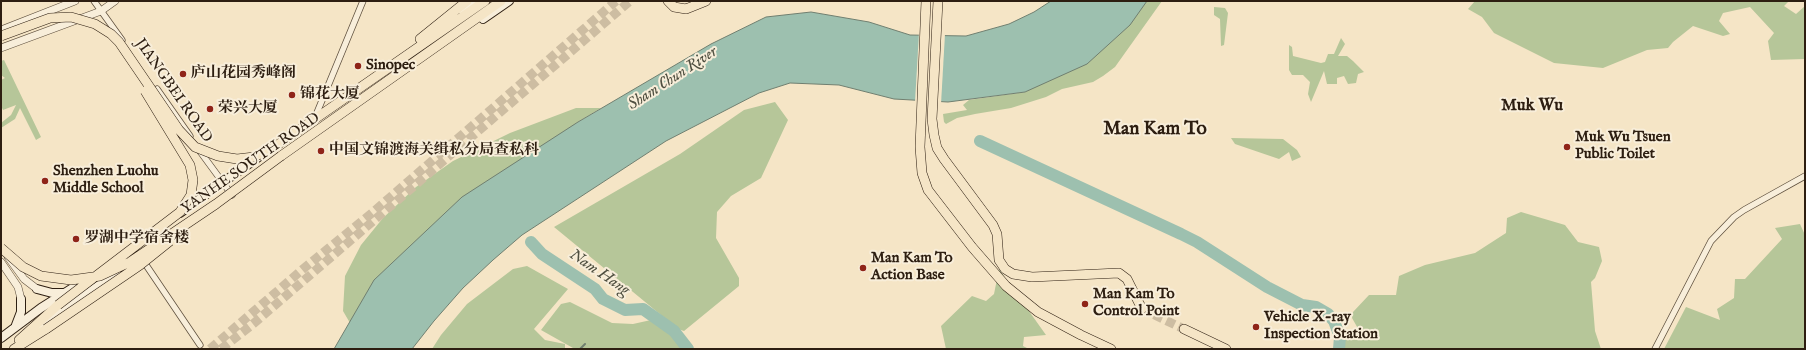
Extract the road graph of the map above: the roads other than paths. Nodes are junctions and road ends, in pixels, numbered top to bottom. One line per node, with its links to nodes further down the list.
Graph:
1 (75, 1): 19 (street)
2 (94, 1): 16 (street, JIANGBEI ROAD)
3 (115, 1): 16 (street)
4 (363, 1): 24 (street)
5 (467, 1): 22 (main road)
6 (474, 1): 22 (main road, YANHE SOUTH ROAD)
7 (485, 1): 23 (main road, bridge)
8 (501, 1): 28 (main road, bridge)
9 (509, 1): 27 (main road, YANHE SOUTH ROAD)
10 (668, 1): 11 (main road)
11 (706, 1)
12 (922, 1): 17 (main road)
13 (926, 1): 17 (main road)
14 (938, 1): 18 (main road)
15 (943, 1): 18 (main road)
16 (101, 11): 21 (street); 26 (street, JIANGBEI ROAD)
17 (925, 20): 43 (main road)
18 (937, 20): 35 (main road)
19 (1, 30)
20 (1, 36): 23 (main road, bridge)
21 (1, 48)
22 (407, 50): 24 (main road, YANHE SOUTH ROAD)
23 (128, 56): 39 (main road, bridge)
24 (316, 115): 26 (main road, YANHE SOUTH ROAD)
25 (1805, 176): 45 (street)
26 (223, 183): 27 (street, JIANGBEI ROAD); 33 (main road, YANHE SOUTH ROAD)
27 (232, 195): 30 (main road, YANHE SOUTH ROAD)
28 (216, 204): 29 (main road, bridge); 42 (main road, bridge)
29 (1, 247): 32 (street)
30 (141, 258): 39 (main road, YANHE SOUTH ROAD); 40 (street)
31 (1, 262): 34 (street)
32 (37, 289): 33 (main road)
33 (64, 293): 36 (main road, YANHE SOUTH ROAD)
34 (21, 299): 36 (main road)
35 (1142, 309)
36 (16, 326): 38 (main road, YANHE SOUTH ROAD)
37 (1184, 329): 44 (main road)
38 (1, 338)
39 (19, 340): 41 (main road, YANHE SOUTH ROAD)
40 (200, 345)
41 (8, 349)
42 (14, 349)
43 (1111, 349)
44 (1226, 349)
45 (1655, 349)

